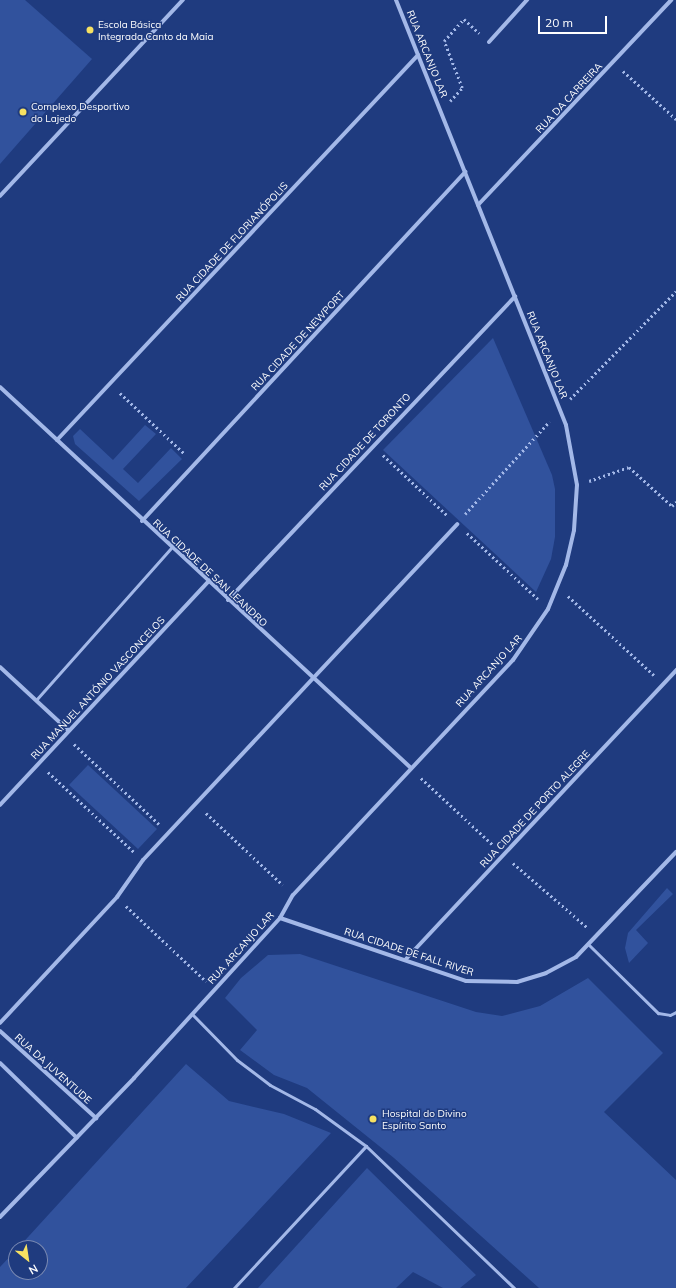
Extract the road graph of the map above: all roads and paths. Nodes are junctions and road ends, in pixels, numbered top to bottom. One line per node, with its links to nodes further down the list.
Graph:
1 (183, 0): 11 (street)
2 (396, 0): 6 (street, RUA ARCANJO LAR)
3 (527, 0): 5 (street)
4 (671, 0): 7 (street, RUA DA CARREIRA)
5 (489, 42): 8 (path)
6 (418, 55): 10 (street, RUA ARCANJO LAR); 15 (street, RUA CIDADE DE FLORIANÓPOLIS)
7 (614, 62): 9 (path); 12 (street, RUA DA CARREIRA)
8 (462, 88)
9 (676, 120)
10 (465, 172): 12 (street, RUA ARCANJO LAR); 19 (street, RUA CIDADE DE NEWPORT)
11 (0, 196)
12 (478, 205): 14 (street, RUA ARCANJO LAR)
13 (676, 291): 17 (path)
14 (515, 296): 17 (street, RUA ARCANJO LAR); 27 (street, RUA CIDADE DE TORONTO)
15 (110, 383): 18 (street, RUA CIDADE DE FLORIANÓPOLIS); 19 (path)
16 (0, 388): 18 (street, RUA CIDADE DE SAN LEANDRO)
17 (560, 410): 20 (street, RUA ARCANJO LAR); 23 (path)
18 (57, 440): 22 (street, RUA CIDADE DE SAN LEANDRO)
19 (195, 464): 22 (street, RUA CIDADE DE NEWPORT)
20 (577, 485): 21 (path); 26 (street, RUA ARCANJO LAR)
21 (676, 502)
22 (142, 521): 24 (street, RUA CIDADE DE SAN LEANDRO)
23 (457, 524): 30 (street)
24 (171, 548): 25 (street, RUA CIDADE DE SAN LEANDRO); 32 (lane)
25 (208, 582): 27 (street, RUA CIDADE DE SAN LEANDRO); 33 (street, RUA MANUEL ANTÓNIO VASCONCELOS)
26 (559, 587): 31 (path); 36 (street, RUA ARCANJO LAR)
27 (228, 600): 30 (street, RUA CIDADE DE SAN LEANDRO)
28 (0, 667): 32 (street)
29 (676, 670): 31 (street, RUA CIDADE DE PORTO ALEGRE)
30 (313, 680): 36 (street, RUA CIDADE DE SAN LEANDRO); 37 (street)
31 (663, 684): 41 (street, RUA CIDADE DE PORTO ALEGRE)
32 (36, 700): 33 (street)
33 (68, 730): 34 (street, RUA MANUEL ANTÓNIO VASCONCELOS)
34 (64, 735): 35 (street, RUA MANUEL ANTÓNIO VASCONCELOS); 39 (path)
35 (38, 763): 38 (street, RUA MANUEL ANTÓNIO VASCONCELOS); 42 (path)
36 (411, 768): 41 (path); 43 (street, RUA ARCANJO LAR)
37 (196, 804): 39 (street); 43 (path)
38 (0, 805)
39 (169, 832): 42 (street)
40 (676, 852): 46 (street, RUA CIDADE DE FALL RIVER)
41 (503, 855): 46 (path); 48 (street, RUA CIDADE DE PORTO ALEGRE)
42 (143, 860): 44 (street)
43 (294, 895): 45 (street, RUA ARCANJO LAR)
44 (117, 897): 49 (path); 52 (street)
45 (280, 918): 48 (street, RUA CIDADE DE FALL RIVER); 49 (street, RUA ARCANJO LAR)
46 (598, 936): 47 (street, RUA CIDADE DE FALL RIVER)
47 (589, 945): 48 (street, RUA CIDADE DE FALL RIVER); 50 (lane)
48 (406, 959)
49 (215, 989): 51 (street, RUA ARCANJO LAR)
50 (676, 1012)
51 (192, 1014): 55 (street, RUA ARCANJO LAR); 57 (lane)
52 (0, 1023)
53 (0, 1031): 55 (street, RUA DA JUVENTUDE)
54 (0, 1063): 56 (street)
55 (96, 1118): 56 (street, RUA ARCANJO LAR)
56 (77, 1138): 58 (street, RUA ARCANJO LAR)
57 (366, 1146): 59 (lane); 60 (lane)
58 (0, 1217)
59 (234, 1288)
60 (514, 1288)

